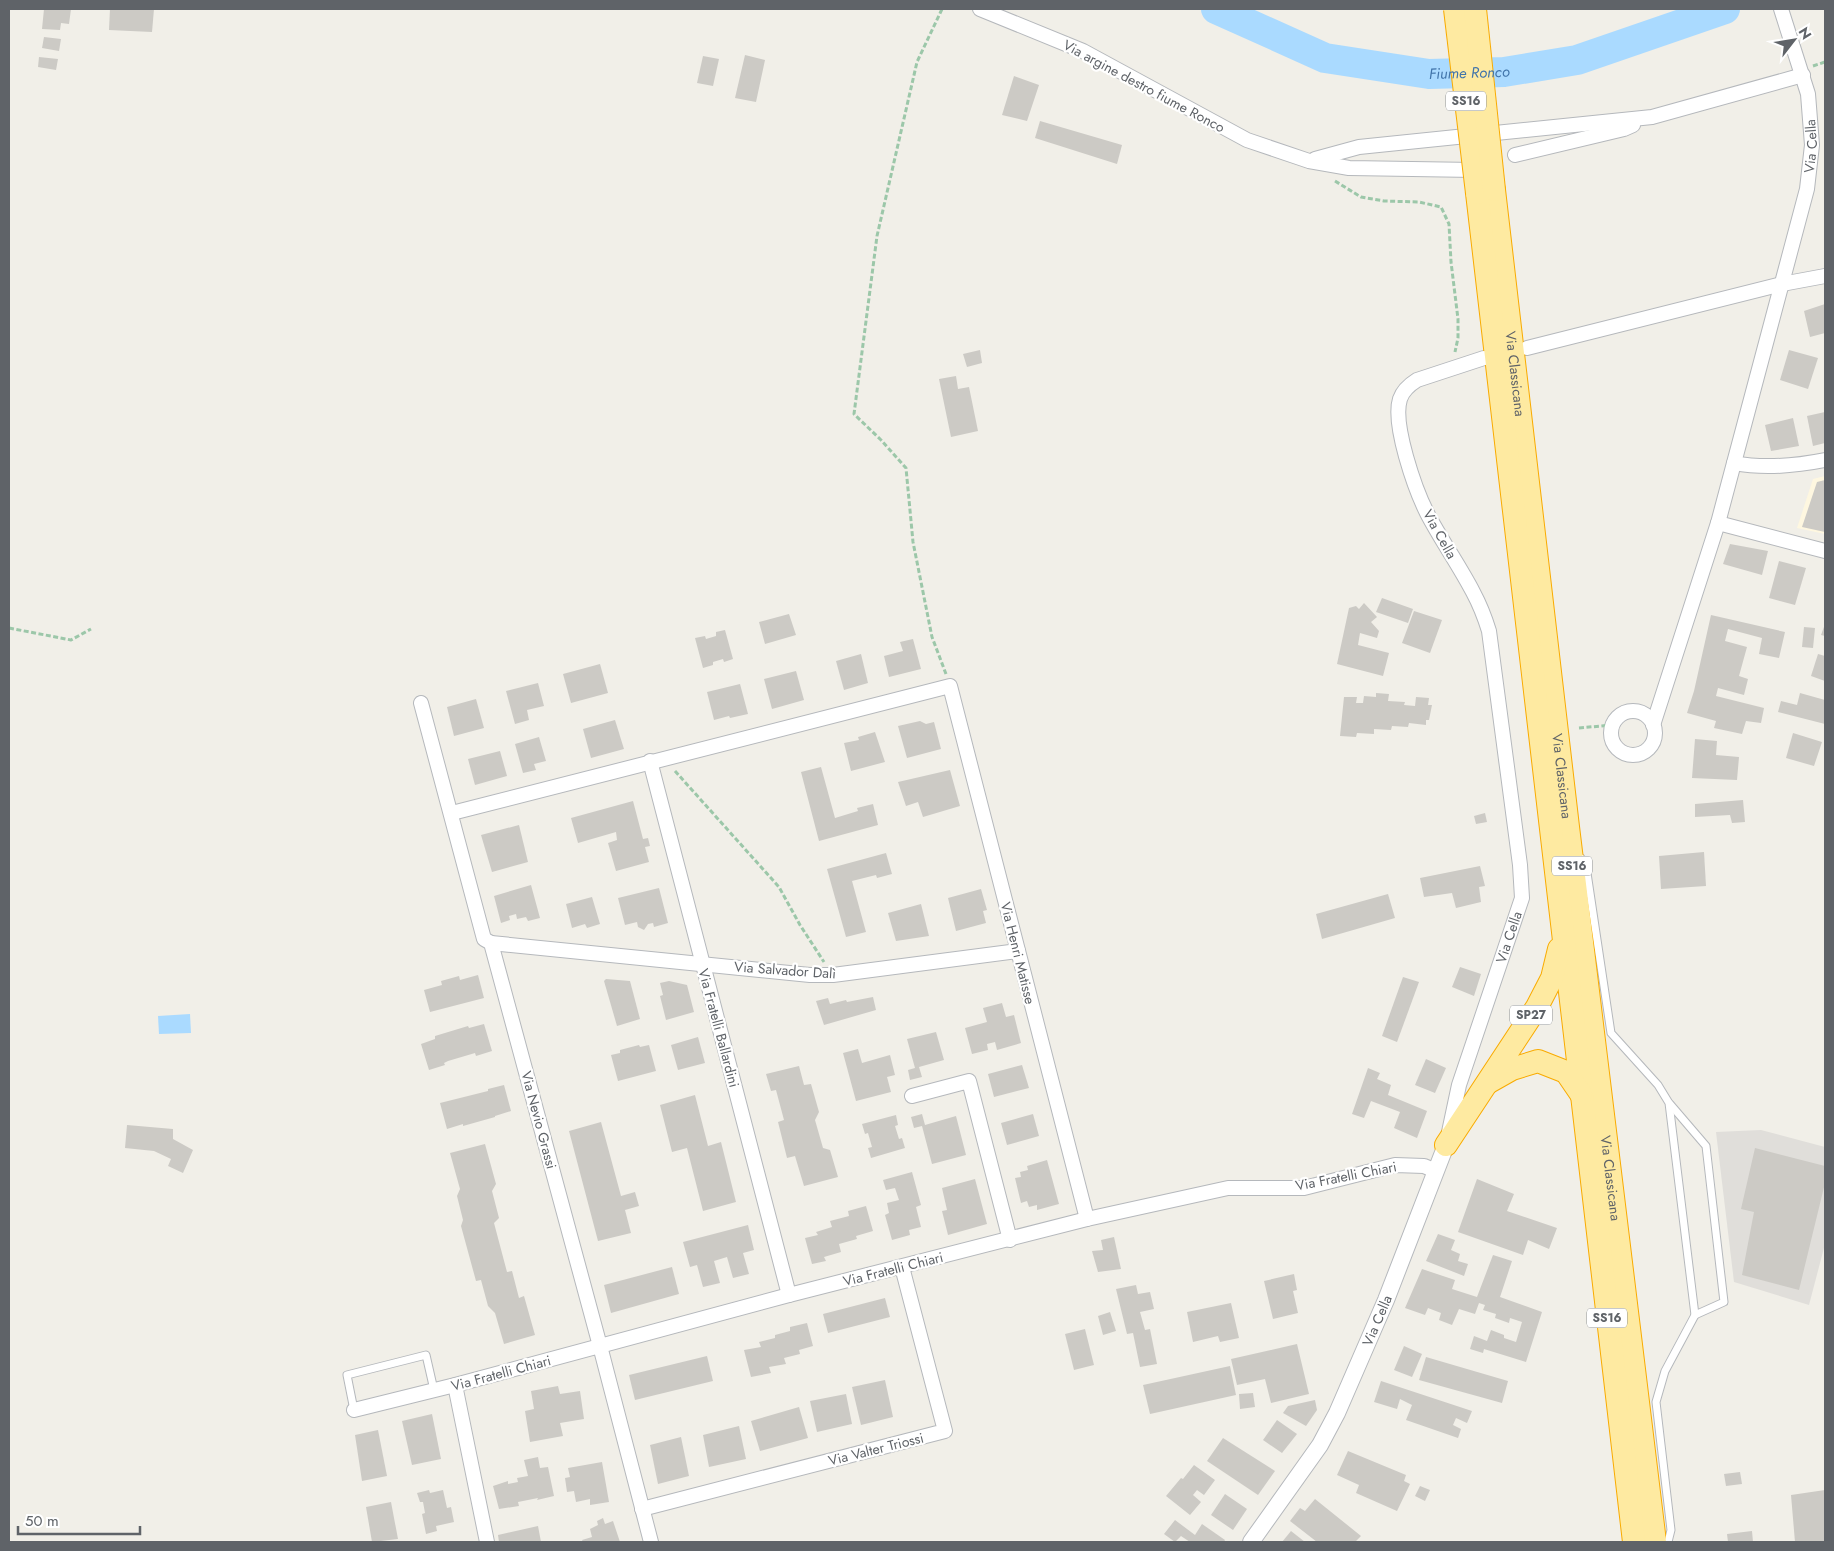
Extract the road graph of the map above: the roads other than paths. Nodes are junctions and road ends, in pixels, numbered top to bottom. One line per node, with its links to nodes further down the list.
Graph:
1 (980, 9): 8 (street, Via argine destro fiume Ronco)
2 (1456, 9): 9 (highway, Via Classicana / SS16, bridge)
3 (1475, 9): 10 (highway, Via Classicana / SS16, bridge)
4 (1781, 9): 5 (street, Via Cella)
5 (1801, 69): 6 (street); 12 (street, Via Cella)
6 (1652, 117): 7 (street); 8 (street)
7 (1515, 155)
8 (1309, 161): 9 (street, Via argine destro fiume Ronco)
9 (1475, 170): 10 (highway, Via Classicana / SS16, bridge)
10 (1486, 191): 23 (highway, Via Classicana / SS16); 24 (highway, Via Classicana / SS16)
11 (1825, 276): 12 (street)
12 (1782, 284): 13 (street); 16 (street, Via Cella)
13 (1527, 348)
14 (1484, 358): 32 (street, Via Cella)
15 (1825, 460): 16 (street)
16 (1734, 463): 17 (street, Via Cella)
17 (1718, 522): 18 (street); 20 (street, Via Cella)
18 (1825, 551)
19 (421, 703): 22 (street, Via Nevio Grassi)
20 (1653, 725): 20 (street)
21 (656, 759): 22 (street); 26 (street, Via Henri Matisse); 27 (street, Via Fratelli Ballardini)
22 (452, 813): 25 (street, Via Nevio Grassi)
23 (1568, 827): 31 (lane); 48 (highway, Via Classicana / SS16)
24 (1563, 936): 28 (highway, SP27); 29 (highway, Via Classicana / SS16)
25 (491, 943): 27 (street, Via Salvador Dalì); 39 (street, Via Nevio Grassi)
26 (1018, 951): 27 (street, Via Salvador Dalì); 34 (street, Via Henri Matisse)
27 (702, 964): 37 (street, Via Fratelli Ballardini)
28 (1484, 1086): 29 (highway, SP27); 32 (highway, SP27)
29 (1581, 1094): 47 (highway, Via Classicana / SS16)
30 (912, 1096): 35 (street)
31 (1669, 1103): 38 (lane); 38 (lane)
32 (1446, 1145): 33 (street, Via Cella / SP27)
33 (1436, 1171): 34 (street, Via Fratelli Chiari); 46 (street, Via Cella / SP27)
34 (1088, 1219): 35 (street, Via Fratelli Chiari)
35 (1010, 1240): 36 (street, Via Fratelli Chiari)
36 (902, 1267): 37 (street, Via Fratelli Chiari); 43 (street, Via Valter Triossi)
37 (788, 1295): 39 (street, Via Fratelli Chiari)
38 (1695, 1315): 49 (lane)
39 (600, 1346): 40 (street, Via Fratelli Chiari); 43 (street, Via Nevio Grassi)
40 (455, 1385): 41 (street, Via Fratelli Chiari); 44 (street)
41 (434, 1390): 42 (street, Via Fratelli Chiari); 42 (lane)
42 (354, 1410)
43 (642, 1509): 45 (street, Via Nevio Grassi)
44 (487, 1542)
45 (650, 1542)
46 (1251, 1542)
47 (1634, 1542)
48 (1655, 1542)
49 (1668, 1542)

